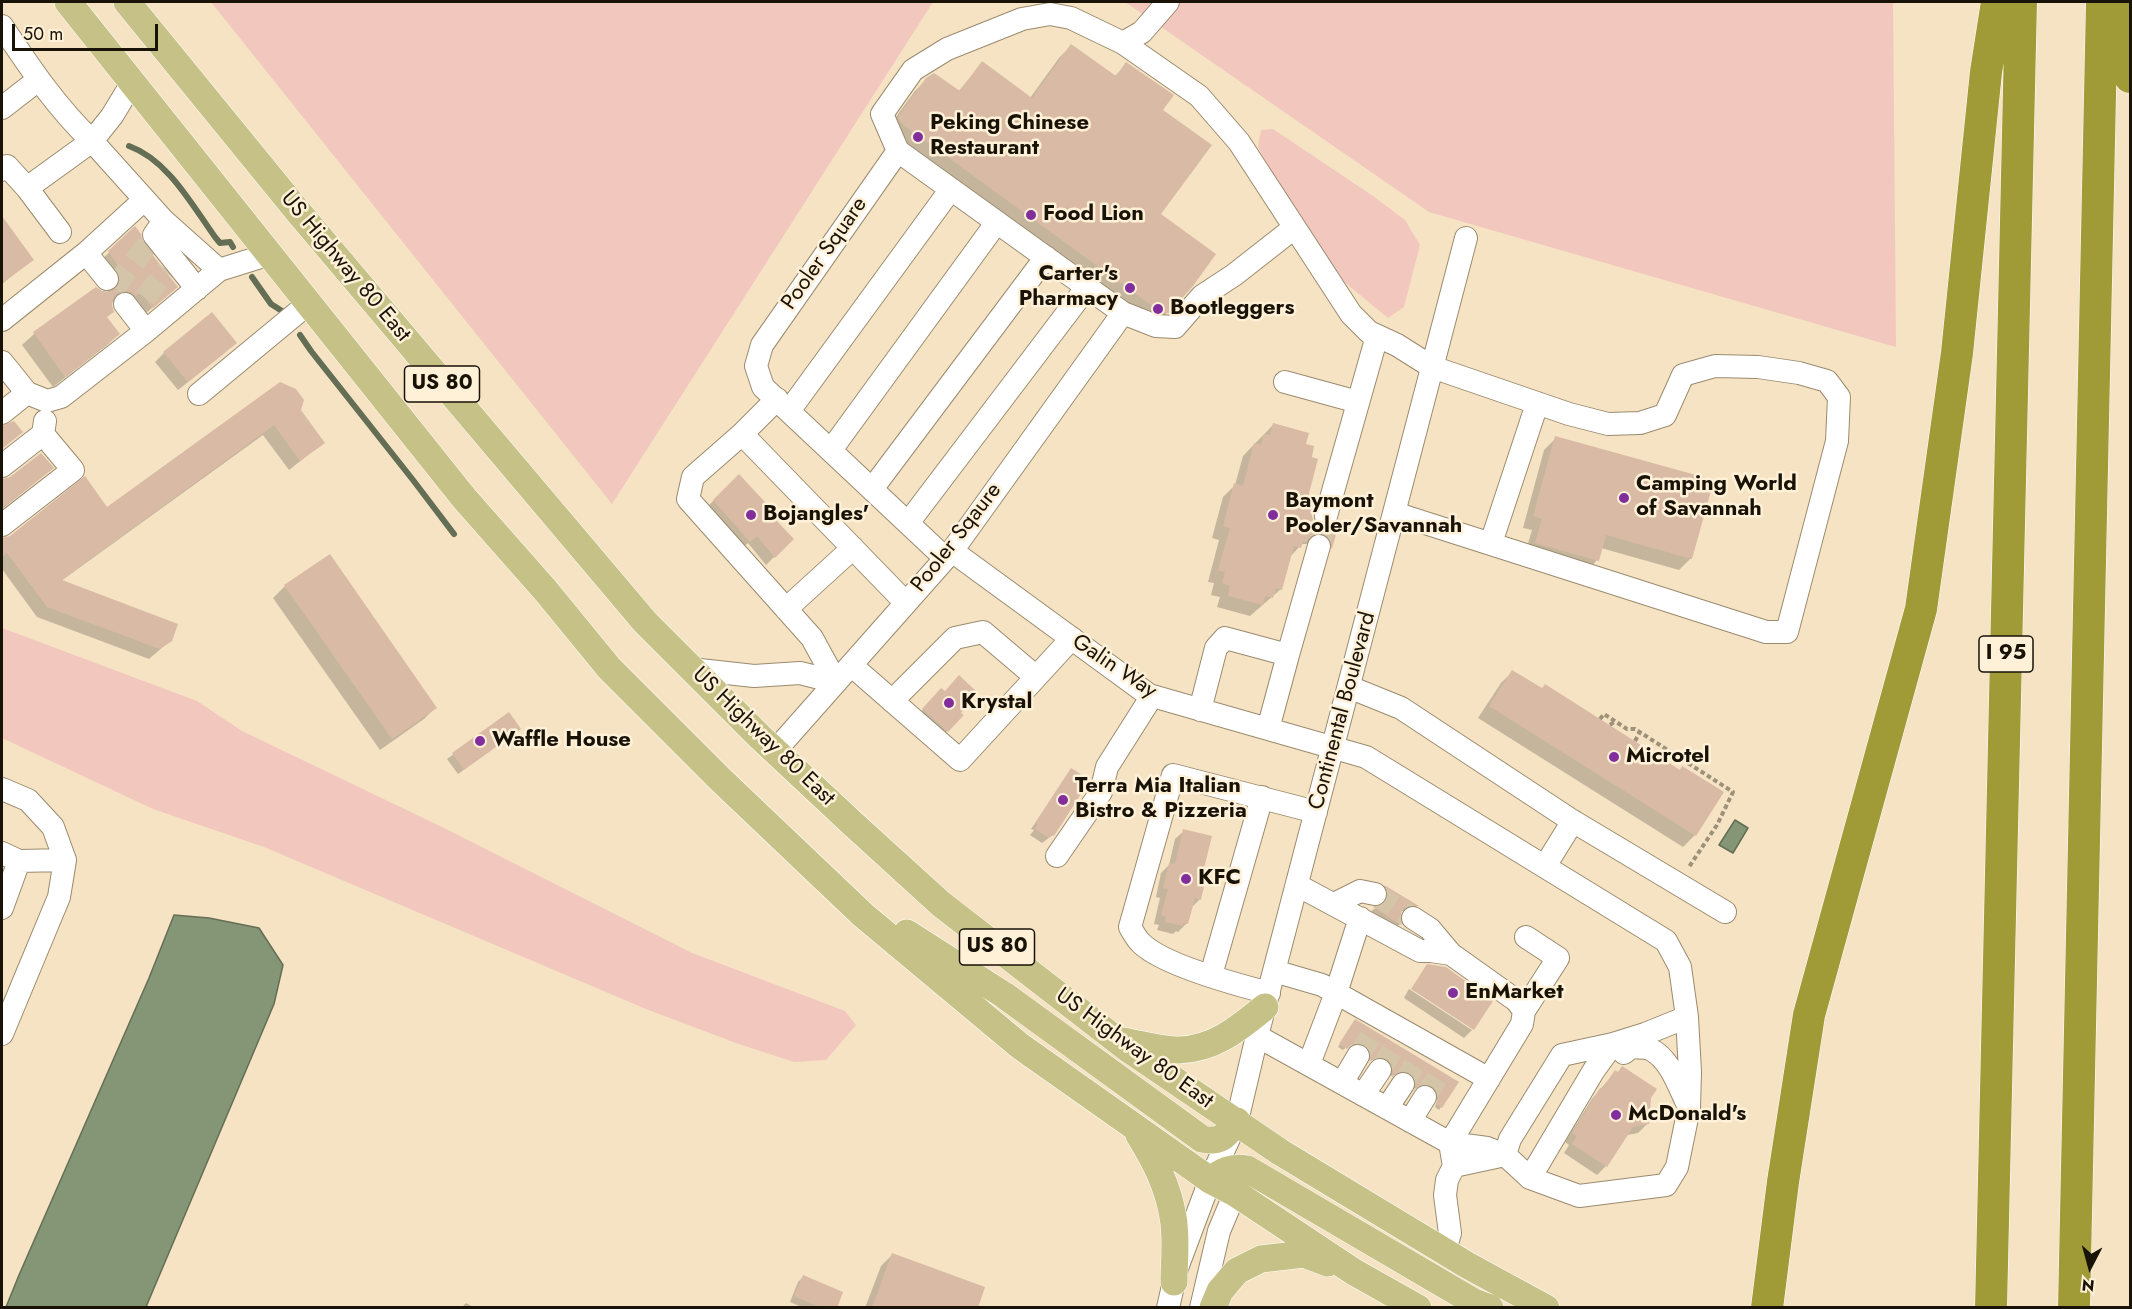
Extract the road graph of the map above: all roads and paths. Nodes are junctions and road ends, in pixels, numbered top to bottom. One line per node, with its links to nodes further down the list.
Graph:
1 (68, 2): 12 (main road, US 80)
2 (127, 2): 63 (main road, US Highway 80 East / US 80)
3 (1168, 2): 9 (street)
4 (1997, 2): 129 (highway)
5 (2021, 2): 135 (highway, I 95)
6 (2102, 2): 136 (highway)
7 (2127, 2): 10 (highway)
8 (2, 26): 11 (street)
9 (1123, 43): 15 (street); 21 (street)
10 (2130, 77)
11 (38, 80): 13 (street); 14 (street)
12 (132, 83): 14 (street); 26 (main road, US 80)
13 (2, 108)
14 (92, 141): 17 (street); 19 (street)
15 (898, 151): 18 (street); 43 (street, Pooler Square)
16 (2, 170): 17 (street)
17 (27, 188): 22 (street)
18 (951, 189): 20 (street); 43 (street)
19 (144, 200): 23 (street); 25 (street)
20 (997, 222): 27 (street); 47 (street)
21 (1294, 228): 33 (street); 35 (street)
22 (60, 232)
23 (155, 233): 28 (street); 31 (street)
24 (1466, 238): 37 (street, Continental Boulevard)
25 (87, 253): 29 (street); 34 (street)
26 (270, 254): 28 (street); 32 (main road, US 80)
27 (1046, 257): 30 (street); 49 (street)
28 (219, 270): 31 (street)
29 (107, 279)
30 (1087, 287): 33 (street); 52 (street)
31 (197, 289): 40 (street)
32 (309, 303): 39 (street); 86 (main road, US 80)
33 (1123, 313): 57 (street, Pooler Sqaure)
34 (2, 320)
35 (1377, 336): 37 (street); 41 (street)
36 (2, 362): 40 (street)
37 (1432, 368): 42 (street); 50 (street, Continental Boulevard)
38 (1285, 382): 41 (street)
39 (199, 394)
40 (37, 397): 44 (street); 45 (street)
41 (1358, 402): 51 (street)
42 (1537, 404): 54 (street); 54 (street)
43 (783, 405): 46 (street); 47 (street, Pooler Square)
44 (2, 413)
45 (43, 434): 48 (street); 53 (street)
46 (742, 434): 56 (street); 59 (street)
47 (831, 450): 49 (street, Pooler Square)
48 (2, 466)
49 (872, 489): 52 (street, Pooler Square)
50 (1394, 513): 54 (street); 66 (street, Continental Boulevard)
51 (1326, 516)
52 (908, 523): 57 (street, Pooler Square)
53 (2, 525)
54 (1491, 543)
55 (1319, 546): 61 (street)
56 (853, 548): 58 (street); 59 (street)
57 (949, 555): 58 (street, Pooler Sqaure); 60 (street, Galin Way)
58 (906, 603): 62 (street, Pooler Sqaure)
59 (786, 609): 65 (street)
60 (1072, 638): 64 (street); 67 (street, Galin Way)
61 (1288, 655): 69 (street); 73 (street)
62 (851, 665): 65 (street, Pooler Sqaure); 68 (street)
63 (691, 669): 65 (street); 77 (main road, US Highway 80 East / US 80)
64 (1036, 677): 68 (street); 68 (street)
65 (836, 682): 77 (street, Pooler Sqaure)
66 (1348, 687): 76 (street, Continental Boulevard); 81 (street)
67 (1152, 696): 69 (street, Galin Way); 82 (street)
68 (892, 701)
69 (1200, 710): 73 (street, Galin Way)
70 (1600, 719): 71 (path)
71 (1614, 721): 72 (path); 74 (path)
72 (1610, 725)
73 (1268, 729): 76 (street, Galin Way)
74 (1640, 732): 75 (path); 87 (path)
75 (1635, 741)
76 (1333, 746): 80 (street, Continental Boulevard); 85 (street, Galin Way)
77 (775, 751): 104 (main road, US Highway 80 East / US 80)
78 (2, 789): 84 (street)
79 (1262, 797): 80 (street); 97 (street); 97 (street)
80 (1316, 812): 88 (street, Continental Boulevard)
81 (1572, 821): 85 (street); 87 (street)
82 (1057, 856)
83 (10, 857): 84 (street); 91 (street)
84 (65, 860): 102 (street)
85 (1545, 866): 101 (street, Galin Way)
86 (830, 883): 116 (main road); 118 (main road, US 80)
87 (1677, 884): 92 (street)
88 (1297, 885): 90 (street); 98 (street, Continental Boulevard)
89 (1375, 894): 90 (street)
90 (1334, 904): 93 (street)
91 (2, 908)
92 (1725, 912)
93 (1360, 918): 96 (street); 99 (street)
94 (1413, 918): 96 (street)
95 (1526, 937): 100 (street)
96 (1452, 954): 100 (street)
97 (1211, 975): 98 (street)
98 (1269, 990): 99 (street); 103 (street, Continental Boulevard); 104 (main road)
99 (1336, 993): 107 (street); 109 (street)
100 (1524, 1011): 109 (street)
101 (1687, 1017): 105 (street); 115 (street, Galin Way)
102 (2, 1034)
103 (1257, 1036): 107 (street); 116 (street, Continental Boulevard)
104 (1117, 1040): 116 (main road, US Highway 80 East / US 80)
105 (1612, 1044): 120 (street); 121 (street)
106 (1358, 1056): 110 (street)
107 (1309, 1064): 110 (street)
108 (1380, 1070): 112 (street)
109 (1489, 1079): 119 (street)
110 (1342, 1083): 112 (street)
111 (1403, 1084): 114 (street)
112 (1363, 1095): 114 (street)
113 (1425, 1097): 117 (street)
114 (1388, 1108): 117 (street)
115 (1689, 1108): 120 (street); 123 (street, Galin Way)
116 (1237, 1121): 124 (street, Continental Boulevard); 125 (street); 126 (main road, US Highway 80 East / US 80)
117 (1410, 1121): 119 (street)
118 (1134, 1126): 124 (main road, US 80); 128 (main road)
119 (1450, 1143): 121 (street); 122 (street)
120 (1551, 1143): 123 (street)
121 (1505, 1155): 122 (street); 123 (street)
122 (1454, 1166): 126 (street)
123 (1530, 1178)
124 (1210, 1180): 125 (main road, US 80); 128 (street, Continental Boulevard)
125 (1236, 1180): 127 (main road, US 80); 130 (street); 133 (main road)
126 (1445, 1251): 134 (main road, US Highway 80 East / US 80)
127 (1354, 1272): 131 (main road); 132 (main road, US 80)
128 (1171, 1295)
129 (1766, 1302)
130 (1201, 1308)
131 (1213, 1308)
132 (1418, 1308)
133 (1490, 1308)
134 (1546, 1308)
135 (1991, 1308)
136 (2074, 1308)

